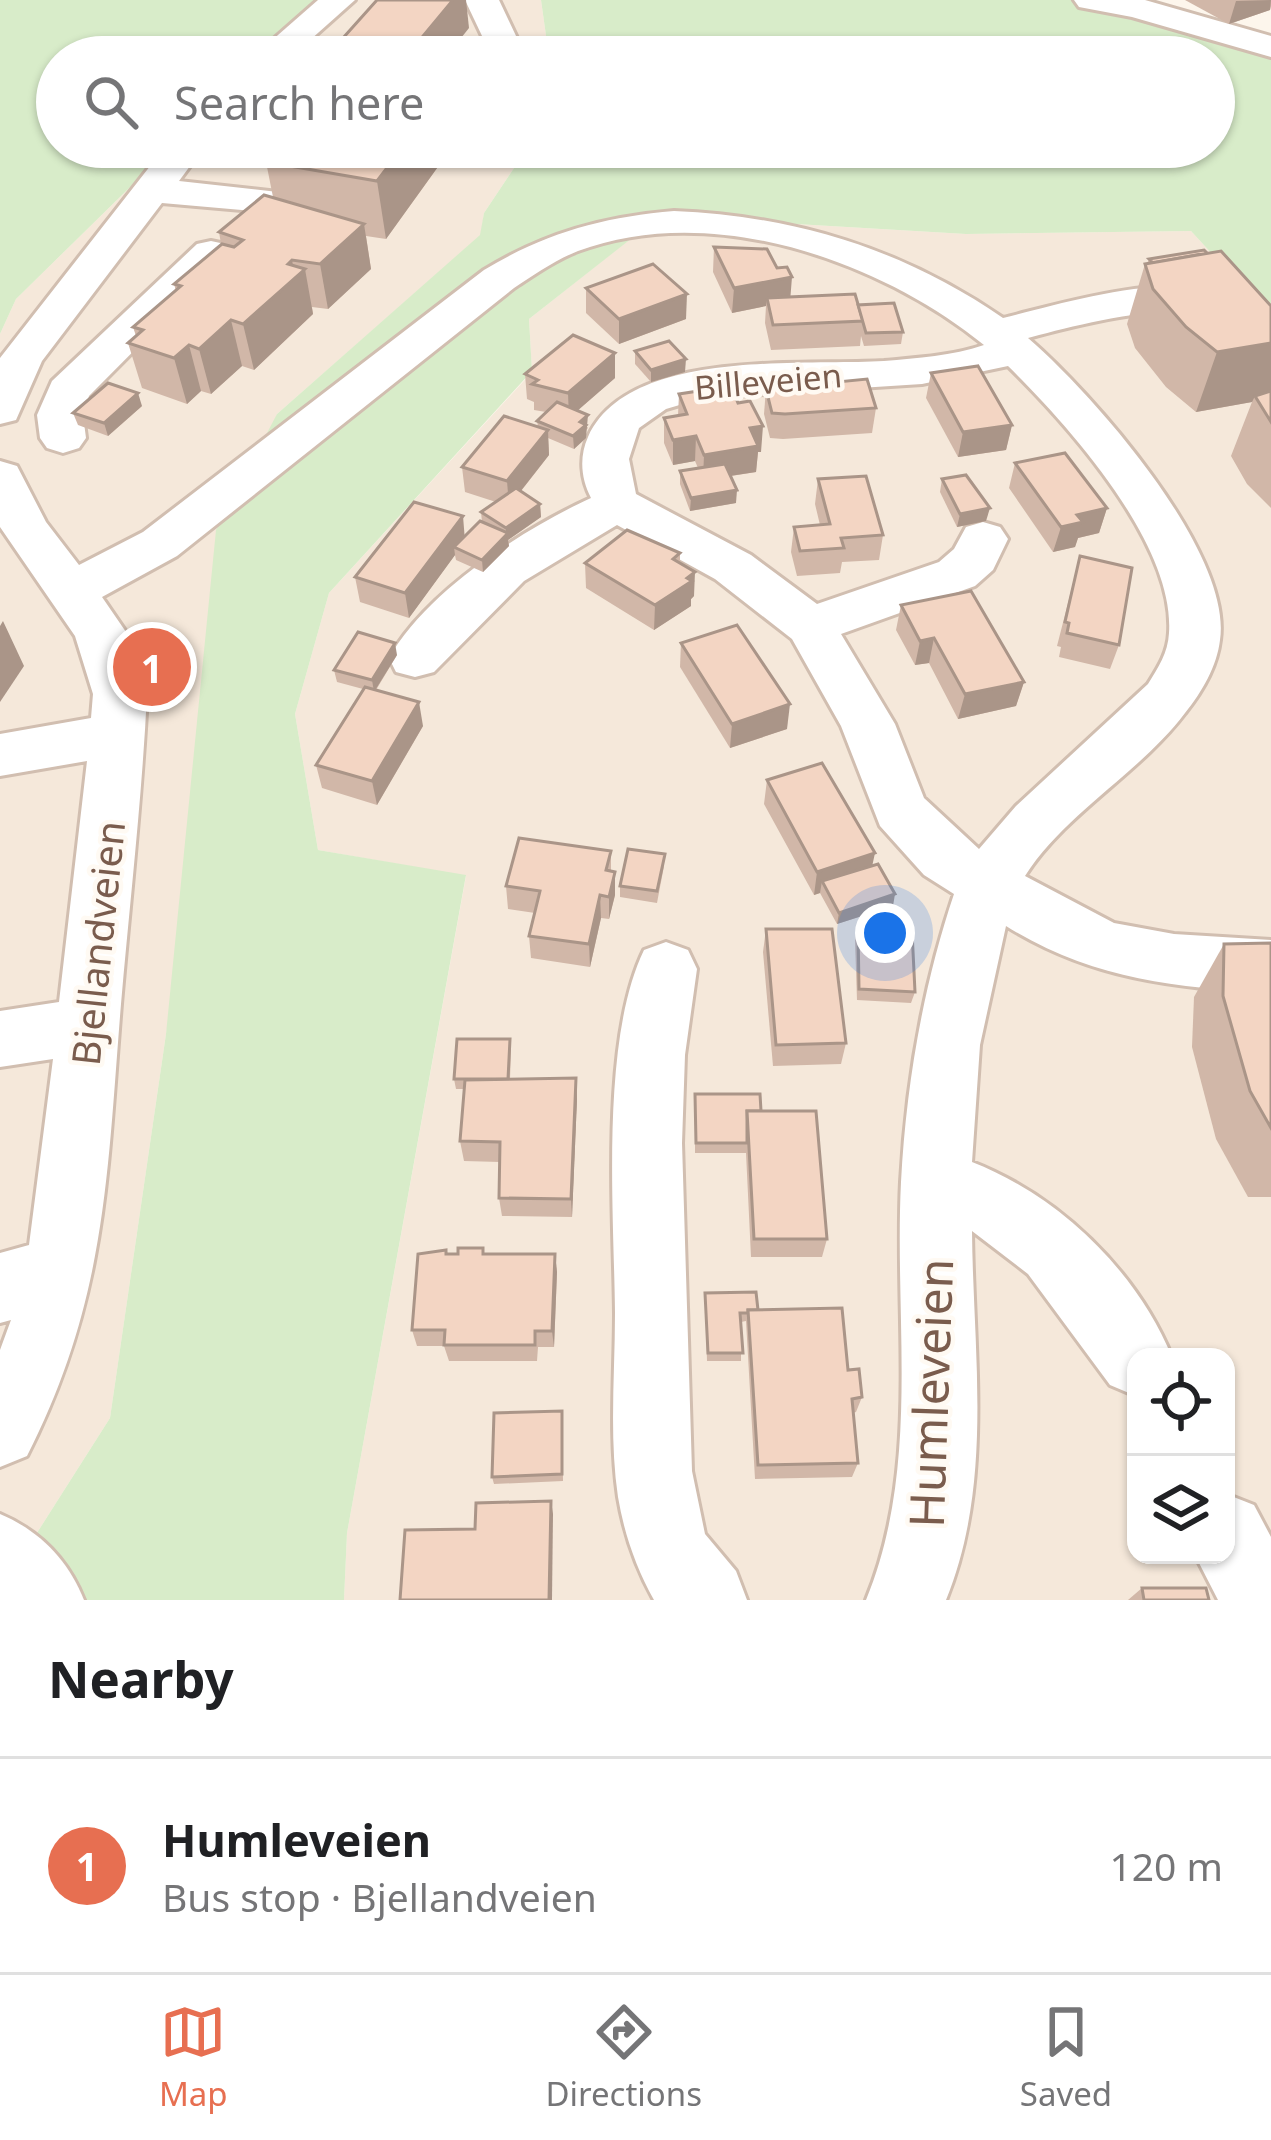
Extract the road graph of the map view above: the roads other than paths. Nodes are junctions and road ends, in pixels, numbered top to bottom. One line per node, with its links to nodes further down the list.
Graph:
1 (338, 0): 5 (street)
2 (482, 0): 6 (street)
3 (1091, 0): 4 (street)
4 (1138, 4): 7 (street)
5 (295, 36)
6 (499, 36)
7 (1271, 47)
8 (168, 168): 9 (street)
9 (151, 190): 10 (street); 12 (street)
10 (264, 200)
11 (211, 253): 15 (street)
12 (34, 340): 15 (street); 16 (street)
13 (1005, 341): 14 (street); 19 (street, Billeveien); 21 (street, Humleveien); 26 (street, Humleveien)
14 (1271, 366)
15 (103, 379): 17 (street)
16 (0, 410)
17 (63, 437)
18 (0, 478): 21 (street, Bjellandveien)
19 (618, 505): 22 (street); 23 (street)
20 (983, 539): 22 (street)
21 (72, 591): 24 (street, Bjellandveien)
22 (810, 626): 26 (street)
23 (415, 658)
24 (117, 735): 25 (street); 29 (street, Bjellandveien)
25 (0, 755)
26 (989, 881): 27 (street); 31 (street, Humleveien)
27 (1271, 967)
28 (666, 969): 38 (street)
29 (88, 1025): 30 (street); 32 (street, Bjellandveien)
30 (0, 1039)
31 (935, 1181): 33 (street); 39 (street, Humleveien)
32 (29, 1280): 34 (street, Bjellandveien)
33 (1129, 1348)
34 (0, 1430)
35 (1235, 1550): 40 (street)
36 (0, 1554): 37 (street)
37 (44, 1600)
38 (706, 1600)
39 (906, 1600)
40 (1261, 1600)

